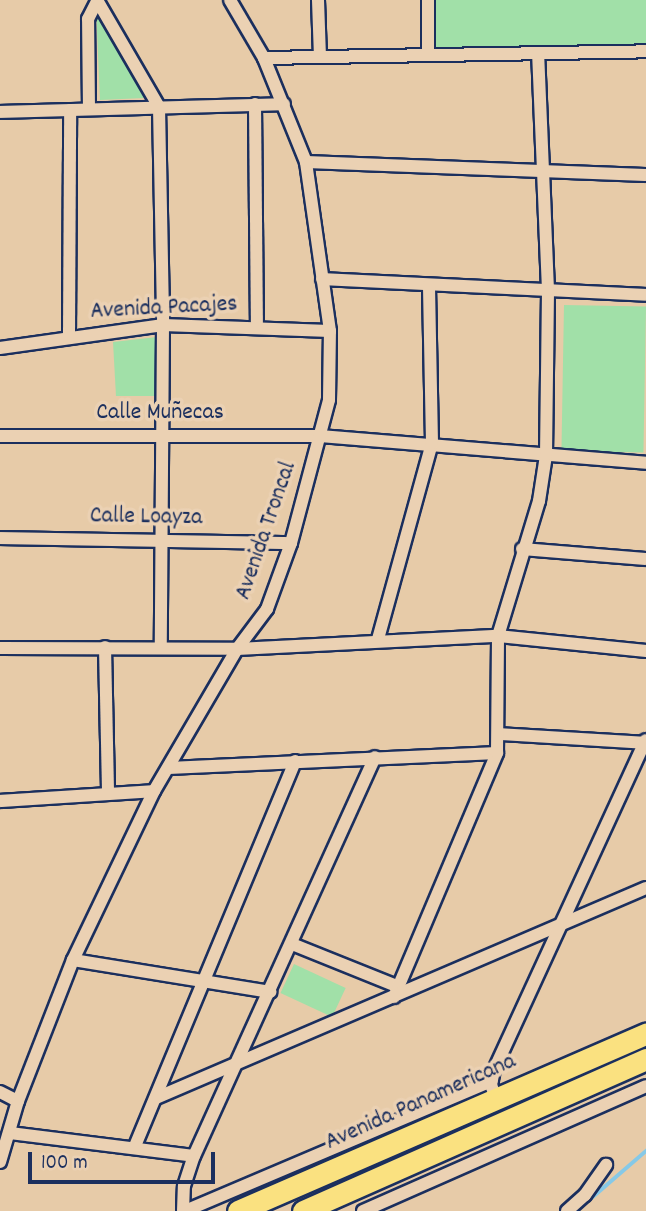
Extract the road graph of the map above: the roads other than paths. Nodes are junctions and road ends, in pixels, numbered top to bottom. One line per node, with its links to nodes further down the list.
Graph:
1 (97, 0): 12 (street); 13 (street)
2 (230, 0): 9 (street, Avenida Troncal)
3 (318, 0): 8 (street)
4 (428, 0): 6 (street)
5 (646, 51): 7 (street)
6 (428, 54): 7 (street); 8 (street)
7 (538, 54): 17 (street)
8 (320, 56): 9 (street)
9 (264, 58): 11 (street, Avenida Troncal)
10 (255, 104): 11 (street); 12 (street); 24 (street)
11 (284, 104): 16 (street, Avenida Troncal)
12 (159, 107): 13 (street); 23 (street)
13 (89, 109): 14 (street)
14 (71, 110): 15 (street); 26 (street)
15 (0, 112)
16 (306, 162): 17 (street); 19 (street, Avenida Troncal)
17 (541, 172): 18 (street); 21 (street)
18 (646, 175)
19 (322, 279): 20 (street); 25 (street, Avenida Troncal)
20 (429, 285): 21 (street); 31 (street)
21 (548, 290): 22 (street); 32 (street)
22 (646, 295)
23 (163, 325): 24 (street, Avenida Pacajes); 26 (street, Avenida Pacajes); 28 (street)
24 (257, 325): 25 (street, Avenida Pacajes)
25 (330, 331): 30 (street, Avenida Troncal)
26 (69, 335): 27 (street, Avenida Pacajes)
27 (0, 348)
28 (161, 434): 29 (street, Calle Muñecas); 30 (street, Calle Muñecas); 35 (street)
29 (0, 436)
30 (320, 436): 31 (street, Calle Muñecas); 36 (street, Avenida Troncal)
31 (432, 443): 32 (street, Calle Muñecas); 40 (street)
32 (546, 455): 33 (street, Calle Muñecas); 37 (street)
33 (646, 463)
34 (0, 538): 35 (street, Calle Loayza)
35 (160, 538): 36 (street, Calle Loayza); 42 (street)
36 (290, 543): 44 (street, Avenida Troncal)
37 (522, 549): 38 (street); 39 (street)
38 (646, 559)
39 (498, 635): 40 (street); 45 (street); 46 (street)
40 (378, 639): 44 (street)
41 (105, 647): 42 (street); 43 (street); 53 (street)
42 (161, 647): 44 (street)
43 (0, 648)
44 (237, 649): 51 (street, Avenida Troncal)
45 (646, 651)
46 (499, 734): 47 (street); 48 (street)
47 (646, 742): 56 (street)
48 (497, 753): 49 (street); 61 (street)
49 (375, 757): 50 (street); 57 (street)
50 (295, 761): 51 (street); 59 (street)
51 (169, 768): 52 (street, Avenida Troncal)
52 (154, 791): 53 (street); 58 (street, Avenida Troncal)
53 (108, 793): 54 (street)
54 (0, 801)
55 (646, 888): 56 (street)
56 (560, 927): 61 (street); 68 (street)
57 (292, 944): 60 (street); 61 (street)
58 (73, 960): 59 (street); 71 (street, Avenida Troncal)
59 (206, 978): 60 (street); 70 (street)
60 (270, 992): 66 (street)
61 (397, 992): 66 (street)
62 (646, 1023): 64 (street, Avenida Panamericana)
63 (646, 1034): 64 (highway, Avenida Panamericana)
64 (625, 1043): 68 (highway, Avenida Panamericana)
65 (646, 1059): 77 (highway)
66 (240, 1062): 70 (street); 74 (street)
67 (646, 1086): 78 (street)
68 (494, 1089): 79 (street); 80 (highway, Avenida Panamericana)
69 (0, 1092): 71 (street)
70 (156, 1098): 73 (street)
71 (18, 1101): 72 (street, Avenida Troncal)
72 (10, 1133): 73 (street); 75 (street, Avenida Troncal)
73 (135, 1146): 74 (street)
74 (194, 1156): 79 (street)
75 (0, 1162)
76 (606, 1165): 82 (street)
77 (364, 1185): 78 (street); 81 (highway)
78 (370, 1210)
79 (184, 1211)
80 (238, 1211)
81 (303, 1211)
82 (567, 1211)

